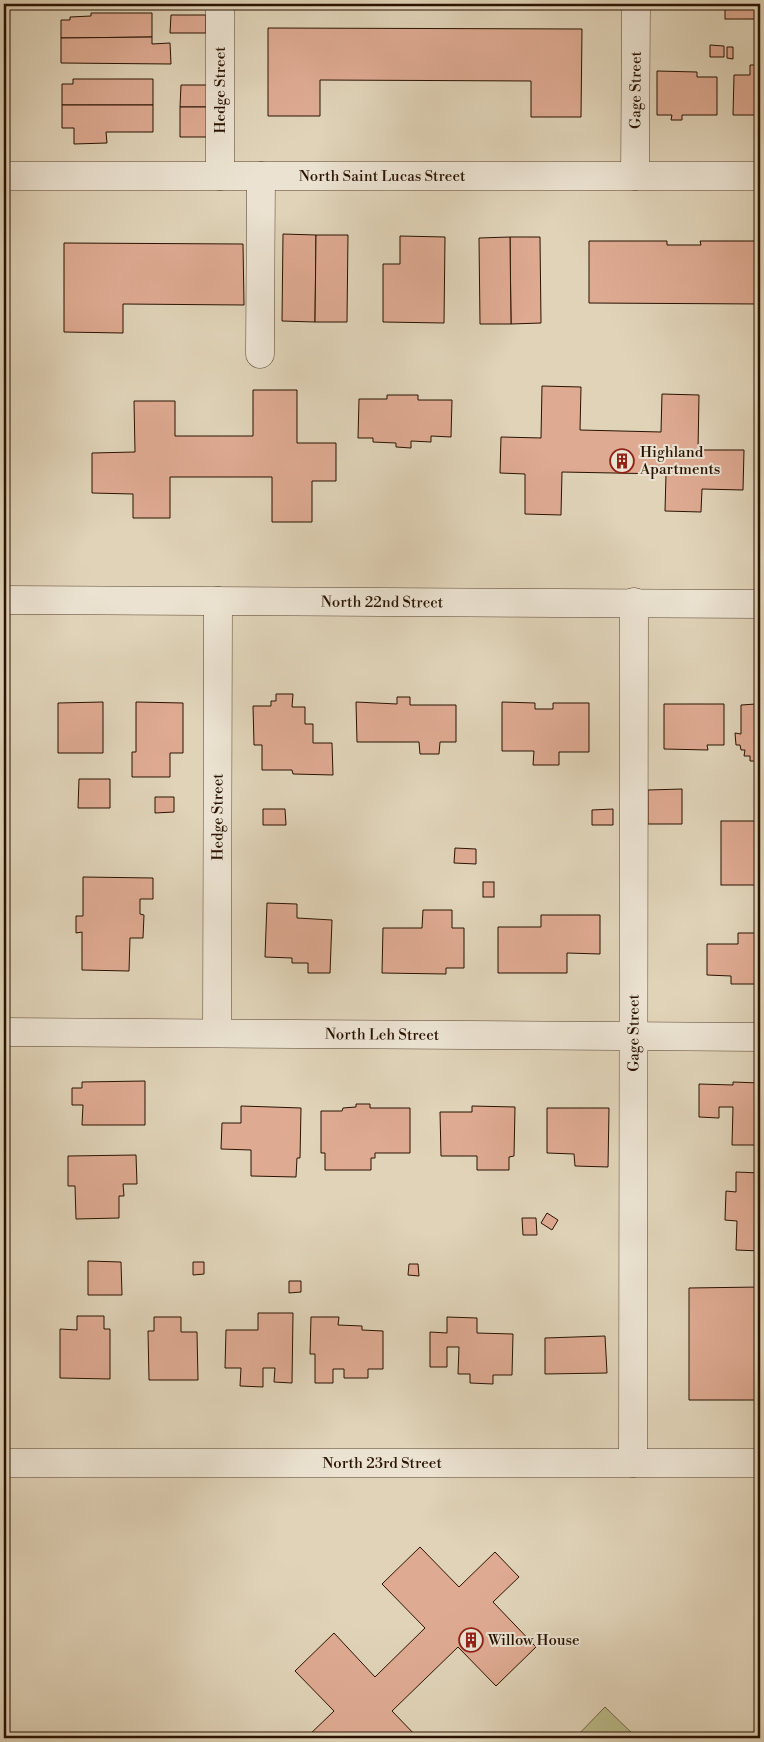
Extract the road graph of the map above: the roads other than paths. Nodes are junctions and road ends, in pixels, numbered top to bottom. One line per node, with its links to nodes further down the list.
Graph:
1 (220, 4): 4 (street, Hedge Street)
2 (636, 4): 6 (street, Gage Street)
3 (4, 176): 4 (street, North Saint Lucas Street)
4 (220, 176): 5 (street, North Saint Lucas Street)
5 (262, 176): 6 (street, North Saint Lucas Street); 8 (street)
6 (635, 176): 7 (street, North Saint Lucas Street)
7 (760, 176)
8 (260, 354)
9 (4, 600): 10 (street, North 22nd Street)
10 (218, 601): 11 (street, North 22nd Street); 14 (street, Hedge Street)
11 (634, 602): 12 (street, North 22nd Street); 15 (street, Gage Street)
12 (760, 604)
13 (4, 1032): 14 (street, North Leh Street)
14 (217, 1033): 15 (street, North Leh Street)
15 (634, 1036): 16 (street, North Leh Street); 18 (street, Gage Street)
16 (760, 1036)
17 (4, 1463): 18 (street, North 23rd Street)
18 (633, 1463): 19 (street, North 23rd Street)
19 (760, 1463)

